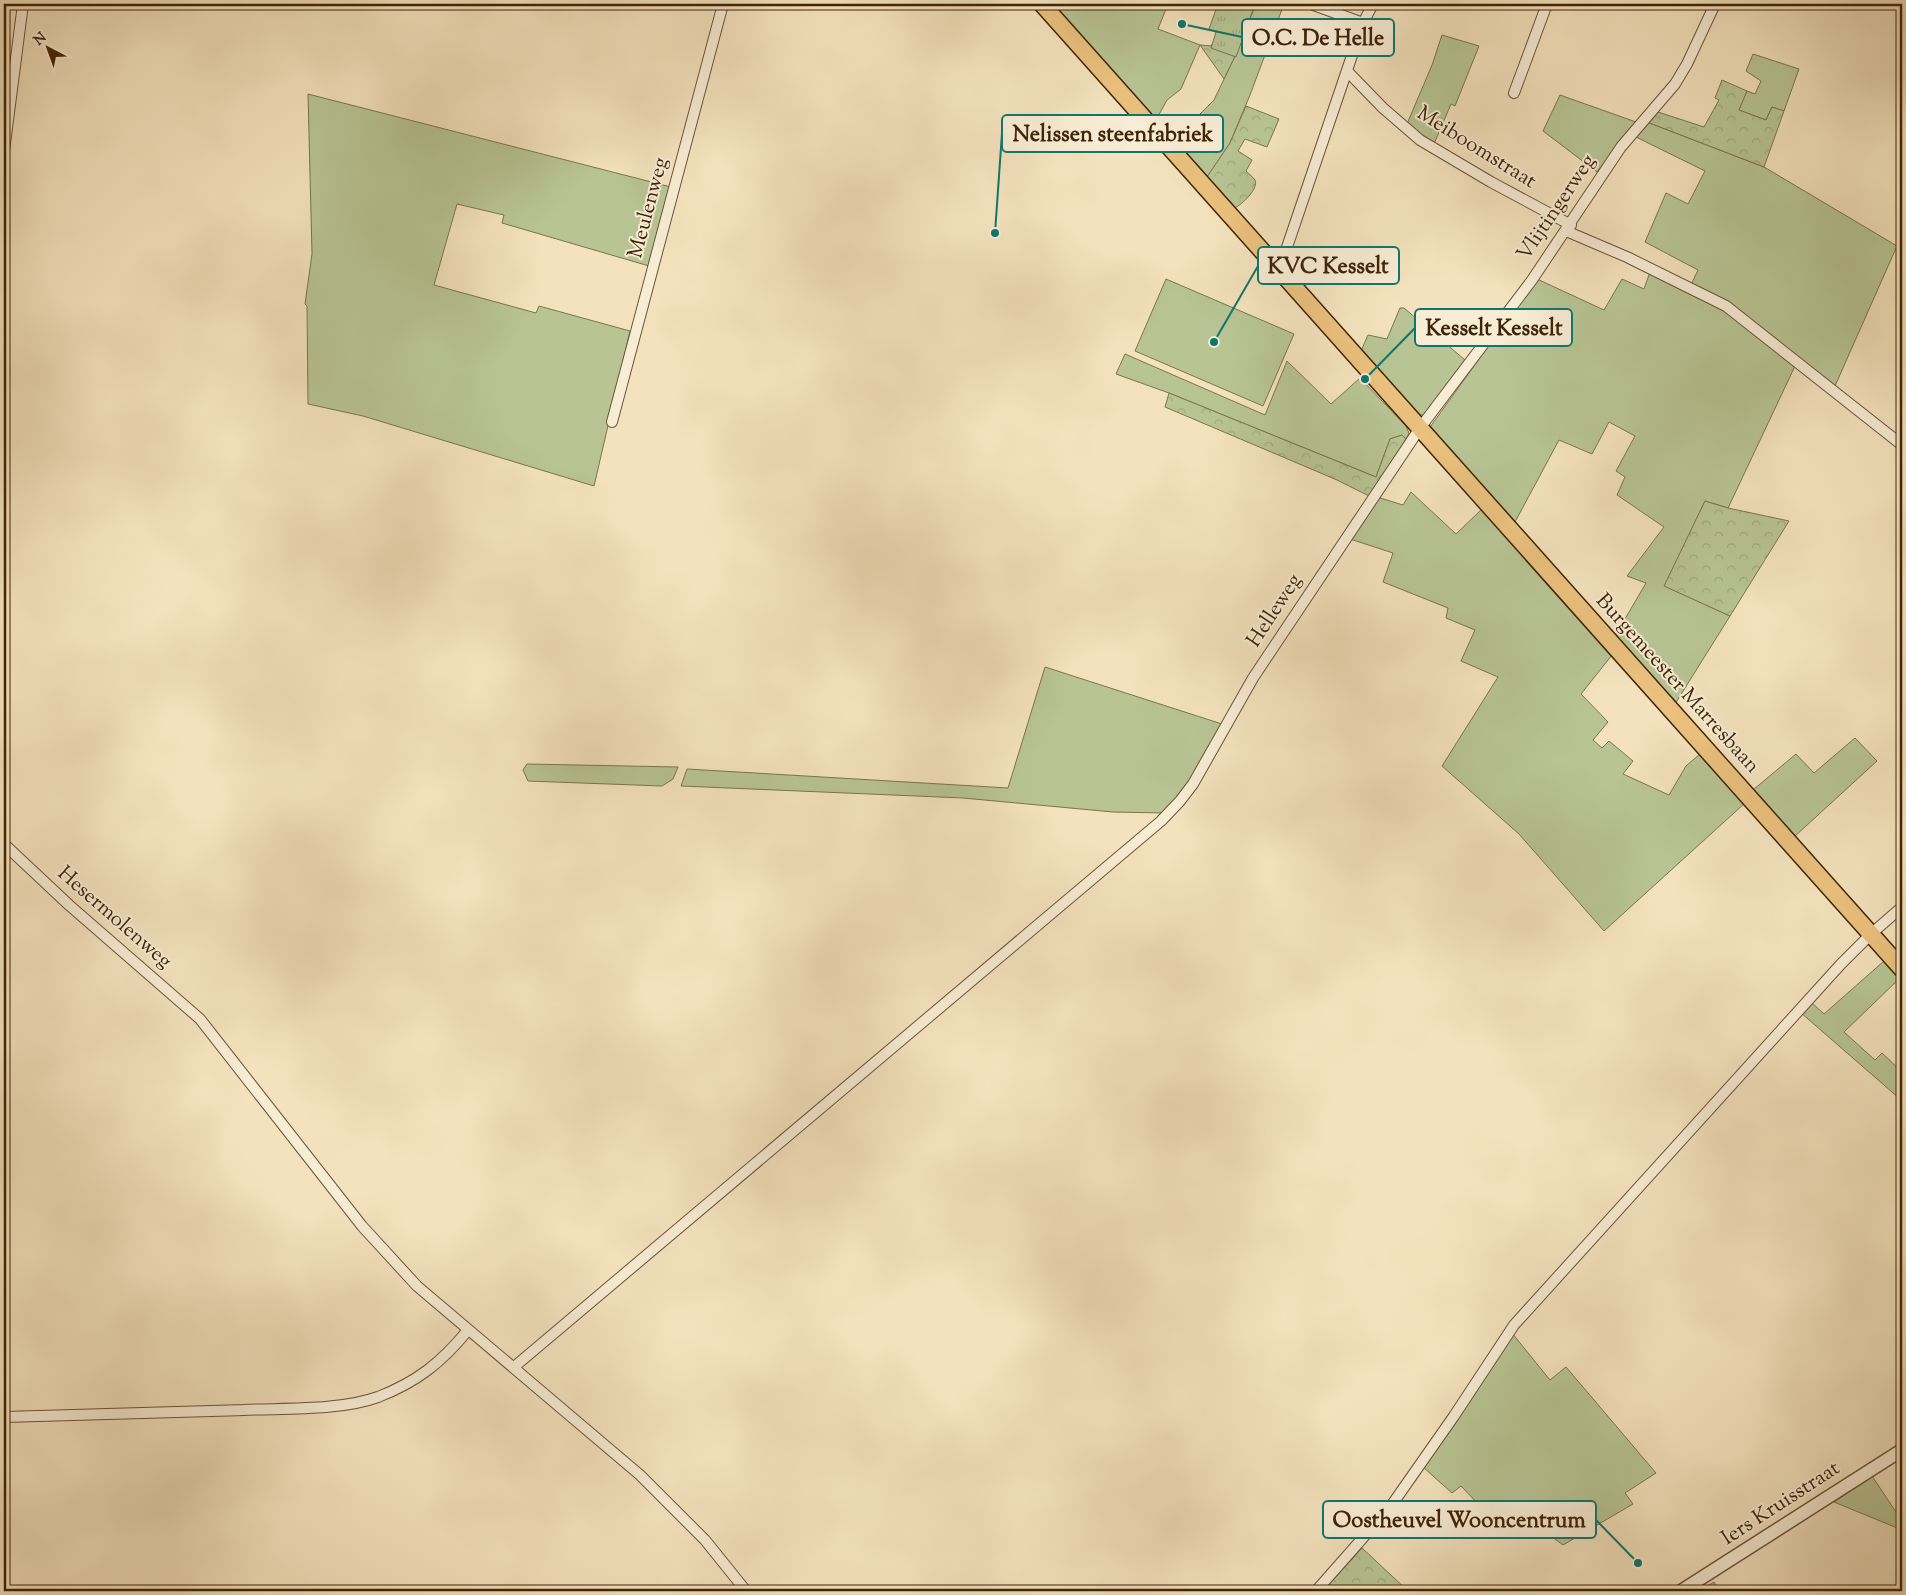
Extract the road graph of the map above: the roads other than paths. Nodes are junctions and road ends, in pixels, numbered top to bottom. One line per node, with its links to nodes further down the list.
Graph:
1 (24, 4): 11 (street)
2 (723, 4): 14 (street, Meulenweg)
3 (1042, 4): 13 (main road, Burgemeester Marresbaan)
4 (1311, 4): 8 (street)
5 (1373, 4): 8 (street)
6 (1547, 4): 10 (street)
7 (1715, 4): 12 (street, Vlijtingerweg)
8 (1363, 23): 9 (street)
9 (1348, 72): 12 (street, Meiboomstraat); 13 (street)
10 (1514, 93)
11 (4, 151)
12 (1568, 228): 15 (street, Vlijtingerweg); 16 (street, Meiboomstraat)
13 (1275, 266): 15 (main road, Burgemeester Marresbaan)
14 (612, 422)
15 (1420, 428): 19 (main road, Burgemeester Marresbaan); 22 (street, Helleweg)
16 (1902, 445)
17 (4, 844): 21 (street, Hesermolenweg)
18 (1902, 907): 19 (street)
19 (1871, 934): 20 (main road, Burgemeester Marresbaan); 26 (street)
20 (1902, 969)
21 (468, 1330): 22 (street, Hesermolenweg); 23 (street)
22 (514, 1367): 25 (street, Hesermolenweg)
23 (4, 1417)
24 (1902, 1450): 27 (street, Iers Kruisstraat)
25 (746, 1591)
26 (1316, 1591)
27 (1681, 1591)

